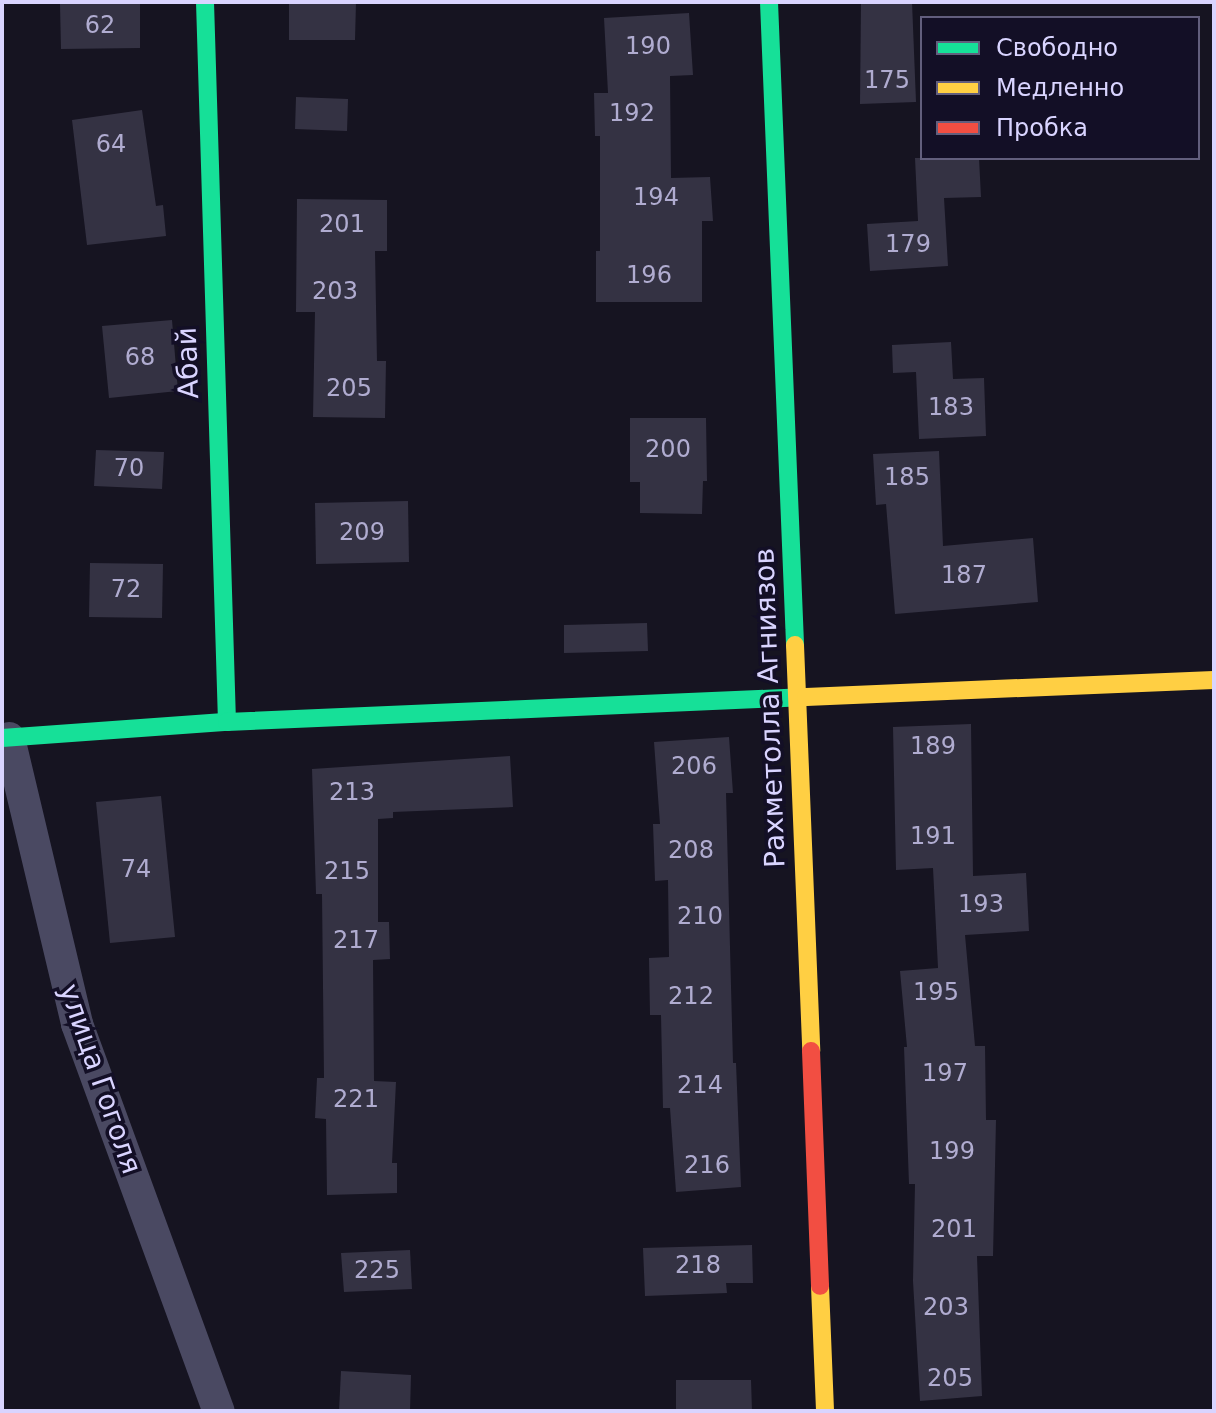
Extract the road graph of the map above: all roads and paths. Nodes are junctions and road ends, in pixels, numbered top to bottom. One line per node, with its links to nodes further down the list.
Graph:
1 (205, 2): 5 (main road, Абай)
2 (769, 2): 4 (main road, Рахметолла Агниязов)
3 (1214, 680): 4 (main road)
4 (797, 699): 5 (main road); 8 (main road, Рахметолла Агниязов)
5 (227, 722): 6 (main road)
6 (5, 738): 7 (street, улица Гоголя)
7 (219, 1411)
8 (825, 1411)

